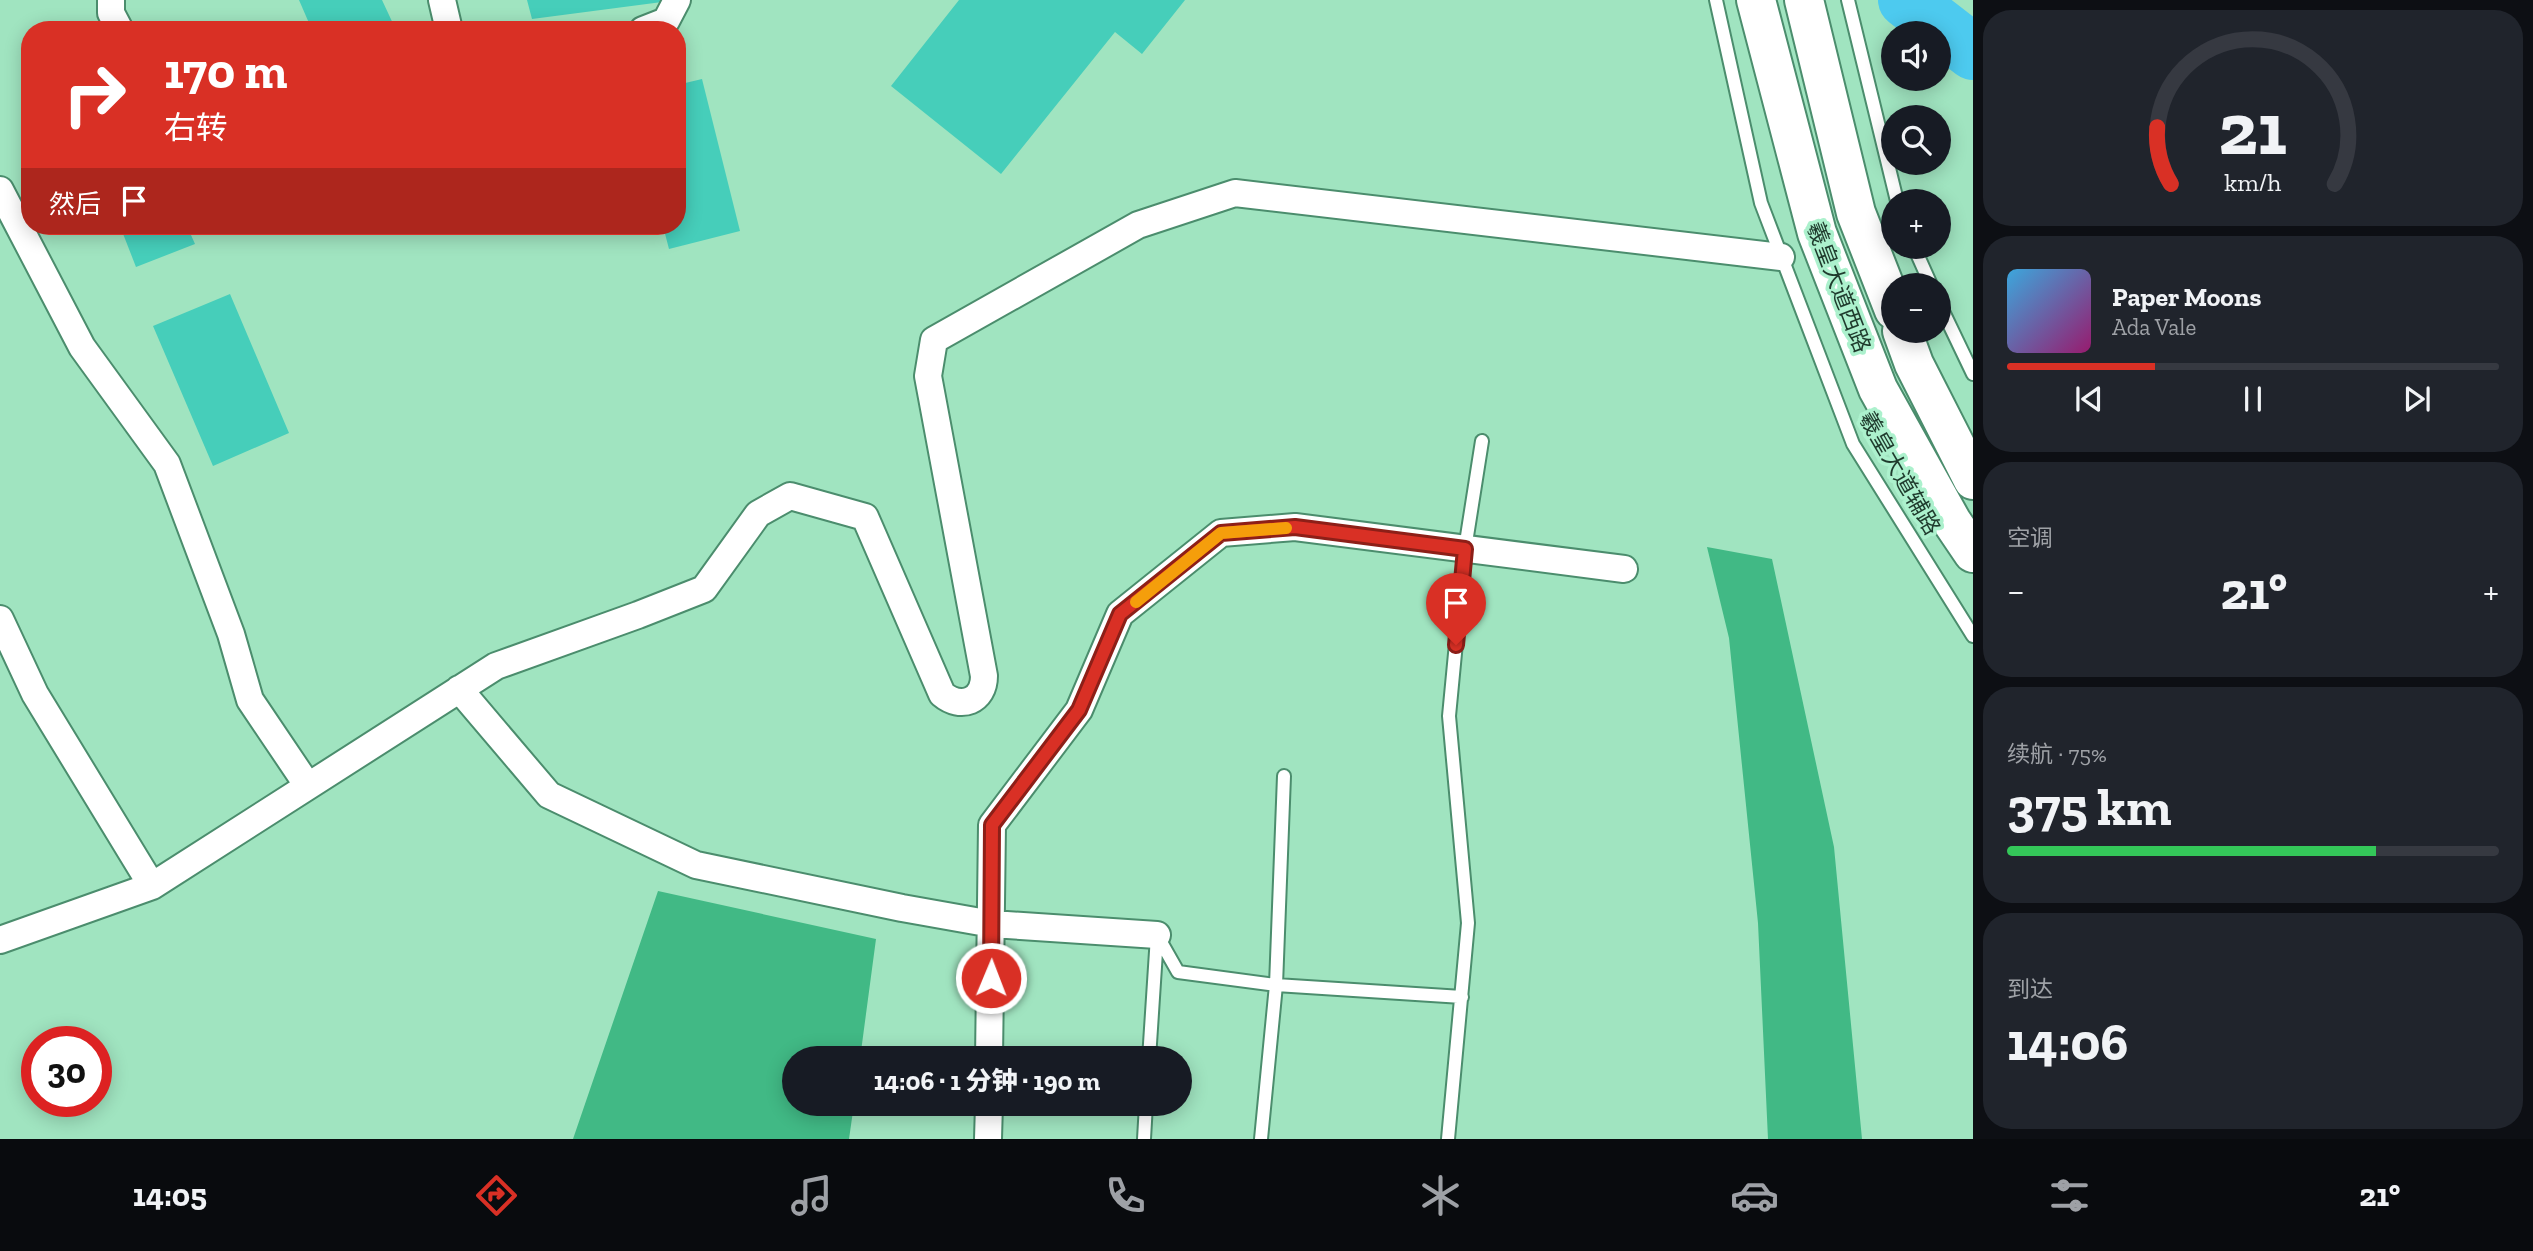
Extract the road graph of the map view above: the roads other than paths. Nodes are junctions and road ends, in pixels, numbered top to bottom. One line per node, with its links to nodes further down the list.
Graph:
1 (111, 0): 8 (street)
2 (442, 0): 9 (street)
3 (677, 0): 10 (street)
4 (1716, 0): 15 (lane, 羲皇大道辅路)
5 (1756, 0): 23 (main road, 羲皇大道西路)
6 (1804, 0): 16 (main road, 羲皇大道西路)
7 (1848, 0): 11 (lane)
8 (115, 21)
9 (447, 21)
10 (664, 21)
11 (1894, 189)
12 (0, 190): 13 (street)
13 (21, 230)
14 (24, 235): 29 (street)
15 (1782, 257): 26 (lane, 羲皇大道辅路); 27 (street)
16 (1881, 277)
17 (1951, 328): 19 (lane)
18 (1906, 343): 21 (main road, 羲皇大道西路)
19 (1973, 374)
20 (1482, 441): 22 (lane)
21 (1973, 480)
22 (1465, 549): 24 (street); 31 (street); 35 (lane)
23 (1973, 553)
24 (1624, 569)
25 (0, 619): 30 (street)
26 (1973, 636)
27 (459, 690): 29 (street); 31 (street)
28 (1284, 776): 34 (lane)
29 (308, 786): 30 (street)
30 (152, 886): 33 (street)
31 (992, 924): 32 (street); 36 (street)
32 (1157, 935): 34 (lane); 37 (lane)
33 (0, 940)
34 (1276, 985): 35 (lane); 42 (lane)
35 (1462, 997): 43 (lane)
36 (989, 1046)
37 (1150, 1046)
38 (989, 1116): 40 (street)
39 (1145, 1116): 41 (lane)
40 (988, 1139)
41 (1144, 1139)
42 (1261, 1139)
43 (1448, 1139)

